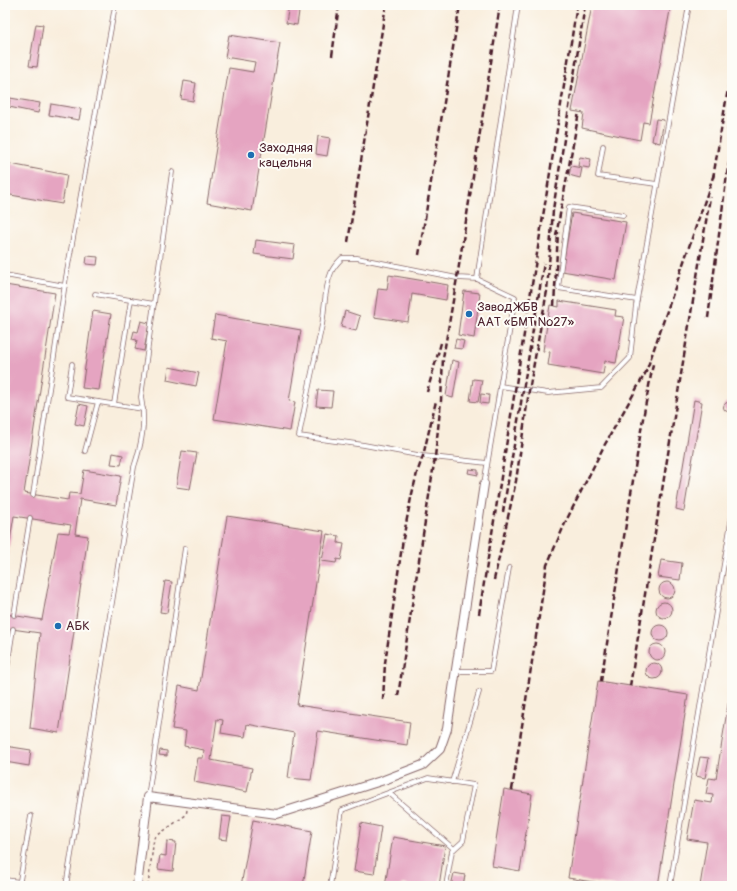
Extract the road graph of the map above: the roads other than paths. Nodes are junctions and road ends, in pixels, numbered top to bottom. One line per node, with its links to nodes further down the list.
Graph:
1 (518, 5): 9 (lane)
2 (689, 5): 6 (lane)
3 (115, 6): 10 (lane)
4 (604, 146): 6 (lane)
5 (172, 172): 14 (lane)
6 (657, 184): 13 (lane)
7 (624, 215): 13 (lane)
8 (5, 275): 10 (lane)
9 (477, 279): 16 (lane); 21 (lane)
10 (65, 286): 23 (lane)
11 (95, 294): 12 (lane)
12 (131, 300): 14 (lane); 18 (lane)
13 (637, 300): 16 (lane)
14 (154, 304): 19 (lane)
15 (72, 364): 17 (lane)
16 (500, 386): 21 (lane)
17 (98, 402): 18 (lane); 20 (lane)
18 (114, 404): 19 (lane)
19 (143, 409): 40 (lane)
20 (85, 451)
21 (487, 463): 22 (lane)
22 (484, 484): 30 (street)
23 (33, 495)
24 (732, 516): 44 (lane)
25 (30, 518): 28 (lane)
26 (185, 548): 35 (lane)
27 (509, 568): 30 (lane)
28 (14, 615)
29 (13, 629): 31 (lane)
30 (455, 671): 35 (street)
31 (5, 680)
32 (479, 692): 33 (lane)
33 (452, 782): 34 (lane); 37 (lane)
34 (389, 793): 37 (lane); 42 (lane)
35 (148, 797): 41 (street)
36 (30, 816): 39 (lane)
37 (454, 849): 43 (lane)
38 (5, 880): 39 (lane)
39 (20, 884)
40 (66, 886)
41 (137, 886)
42 (330, 886)
43 (446, 886)
44 (670, 886)

